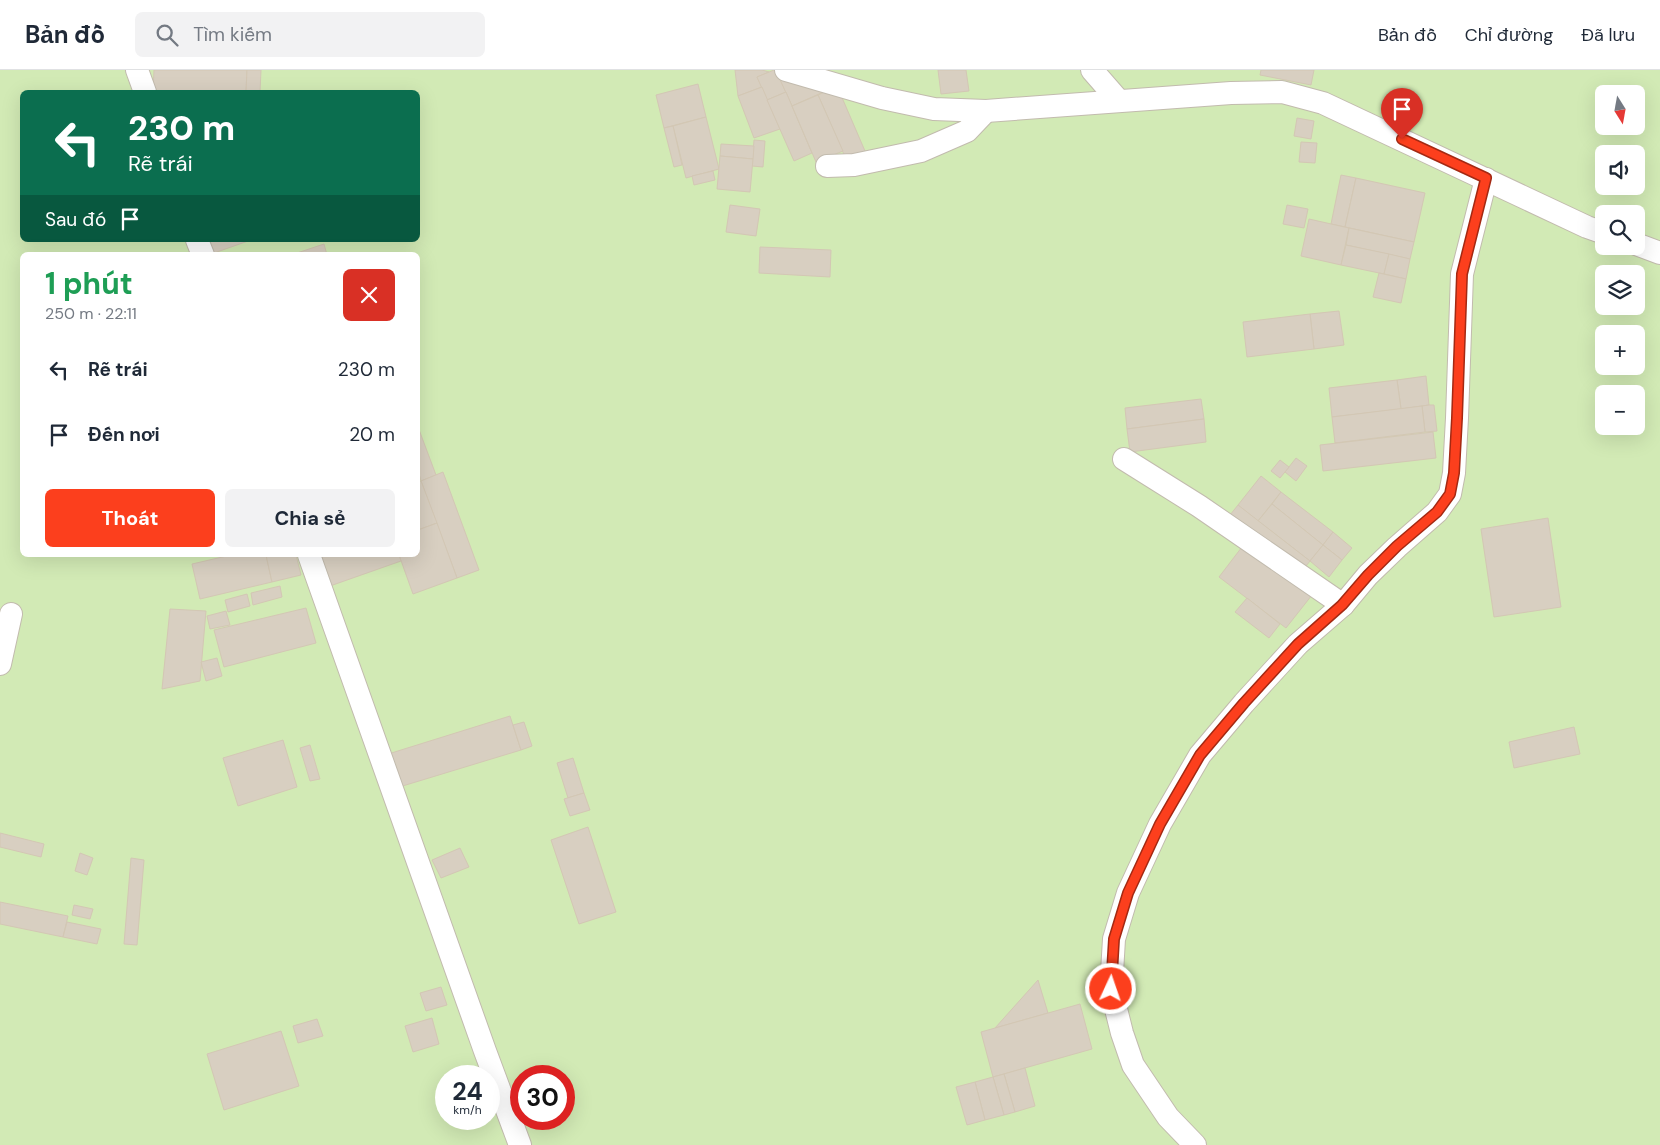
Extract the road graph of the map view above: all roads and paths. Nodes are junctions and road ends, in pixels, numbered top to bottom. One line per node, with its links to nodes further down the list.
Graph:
1 (137, 70): 4 (street)
2 (786, 70): 6 (street)
3 (1092, 70): 5 (street)
4 (144, 90)
5 (1119, 101): 6 (street); 8 (street)
6 (986, 111): 7 (street)
7 (827, 166)
8 (1486, 178): 9 (street); 14 (street)
9 (1595, 230)
10 (1645, 247): 11 (street)
11 (1660, 253)
12 (1124, 459): 14 (street)
13 (310, 557): 17 (street)
14 (1342, 605): 18 (street)
15 (11, 614): 16 (street)
16 (0, 664)
17 (520, 1145)
18 (1195, 1145)

